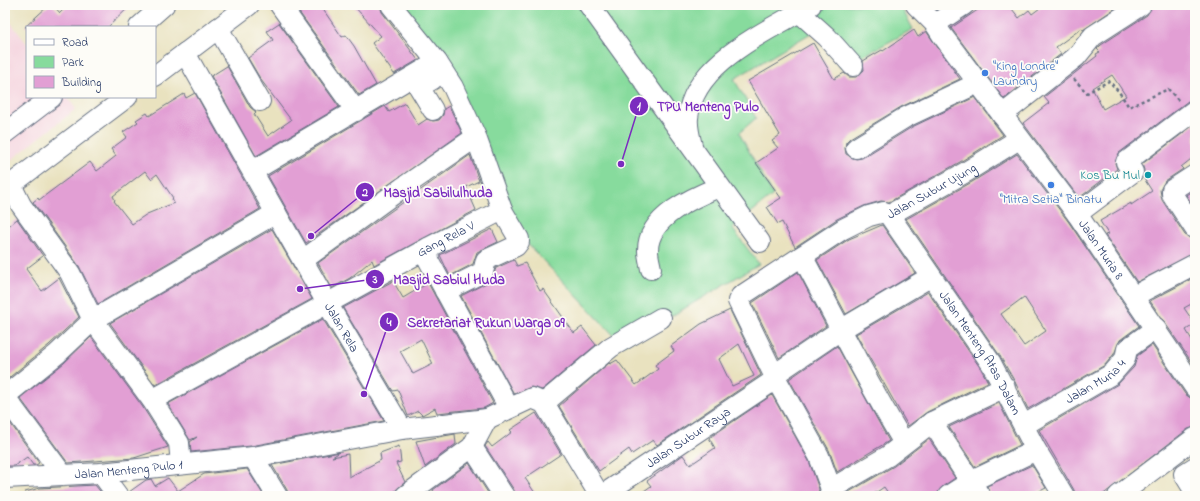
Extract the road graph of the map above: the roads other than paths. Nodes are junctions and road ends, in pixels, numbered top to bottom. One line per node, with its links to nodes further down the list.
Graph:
1 (164, 5): 11 (street)
2 (280, 5): 22 (street)
3 (391, 5): 14 (street)
4 (589, 5): 29 (street)
5 (916, 5): 10 (street, Jalan Muria 8)
6 (964, 5): 10 (street)
7 (1141, 5): 23 (street)
8 (246, 6): 12 (street)
9 (805, 9): 15 (street); 29 (street)
10 (935, 24): 17 (street, Jalan Muria 8)
11 (140, 26)
12 (218, 28): 13 (street); 20 (street)
13 (185, 53): 16 (street); 30 (street, Jalan Rela)
14 (432, 65): 21 (street); 22 (street); 26 (street)
15 (853, 66)
16 (156, 75)
17 (978, 83): 23 (street, Jalan Muria 8); 28 (street)
18 (51, 98): 25 (street)
19 (126, 98): 32 (street)
20 (260, 101)
21 (433, 110)
22 (356, 111): 30 (street)
23 (1002, 115): 27 (street, Jalan Muria 8)
24 (1191, 118): 36 (street)
25 (5, 133)
26 (476, 137): 34 (street); 42 (street)
27 (1019, 139): 36 (street, Jalan Muria 8); 37 (street, Jalan Subur Ujung)
28 (856, 148)
29 (692, 150): 33 (street)
30 (253, 171): 35 (street, Jalan Rela)
31 (1195, 175): 38 (street)
32 (8, 187): 50 (street)
33 (719, 187): 39 (street); 44 (street)
34 (502, 210): 40 (street, Gang Rela V); 46 (street)
35 (276, 213): 42 (street, Jalan Rela); 50 (street)
36 (1077, 214): 47 (street, Jalan Muria 8)
37 (888, 215): 41 (street, Jalan Subur Ujung); 45 (street, Jalan Menteng Atas Dalam)
38 (1195, 229)
39 (760, 242)
40 (428, 248): 46 (street); 48 (street, Gang Rela V)
41 (802, 256): 52 (street); 53 (street, Jalan Subur Ujung)
42 (303, 260): 48 (street, Jalan Rela)
43 (1195, 264): 47 (street)
44 (651, 269)
45 (930, 277): 52 (street); 54 (street, Jalan Menteng Atas Dalam)
46 (445, 291): 59 (street)
47 (1134, 296): 51 (street, Jalan Muria 8)
48 (327, 303): 57 (street, Gang Rela V); 62 (street, Jalan Rela)
49 (662, 318): 58 (street)
50 (93, 320): 56 (street); 57 (street)
51 (1156, 328): 55 (street, Jalan Muria 8); 61 (street, Jalan Muria 4)
52 (842, 329): 53 (street); 65 (street)
53 (775, 377): 74 (street, Jalan Subur Ujung); 80 (street, Jalan Subur Raya)
54 (1004, 387): 60 (street, Jalan Subur Ujung); 61 (street, Jalan Menteng Atas Dalam)
55 (1195, 388)
56 (5, 396): 71 (street)
57 (152, 400): 68 (street)
58 (539, 401): 59 (street); 80 (street)
59 (509, 408): 63 (street)
60 (932, 422): 65 (street, Jalan Subur Ujung); 73 (street)
61 (1024, 425): 66 (street, Jalan Menteng Atas Dalam)
62 (402, 429): 63 (street); 67 (street, Jalan Menteng Pulo 1)
63 (478, 437): 78 (street); 79 (street)
64 (1195, 438): 83 (street)
65 (904, 443): 74 (street, Jalan Subur Ujung)
66 (1036, 450): 73 (street); 82 (street, Jalan Menteng Atas Dalam)
67 (253, 457): 68 (street, Jalan Menteng Pulo 1); 77 (street)
68 (181, 464): 70 (street, Jalan Menteng Pulo 1)
69 (1195, 467): 75 (street)
70 (101, 473): 71 (street, Jalan Menteng Pulo 1); 76 (street)
71 (62, 474): 72 (street, Jalan Menteng Pulo 1)
72 (5, 478)
73 (975, 489): 81 (street)
74 (830, 492)
75 (1195, 492)
76 (118, 496)
77 (277, 496)
78 (405, 496)
79 (504, 496)
80 (600, 496)
81 (948, 496)
82 (1064, 496)
83 (1118, 496)

